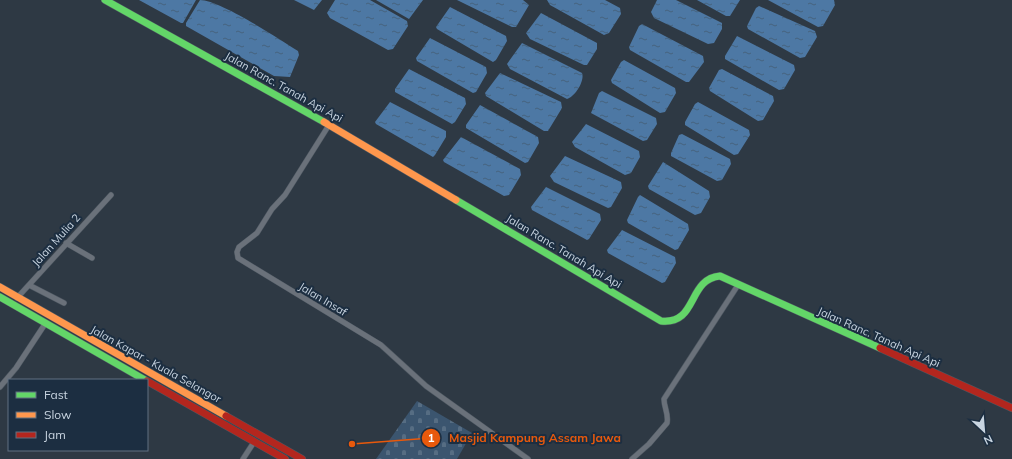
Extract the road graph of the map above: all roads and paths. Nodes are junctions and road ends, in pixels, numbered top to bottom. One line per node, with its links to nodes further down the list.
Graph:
1 (105, 0): 2 (main road, Jalan Ranc. Tanah Api Api)
2 (329, 125): 7 (main road, Jalan Ranc. Tanah Api Api); 22 (street, Jalan Insaf)
3 (111, 195): 4 (street, Jalan Mulia 2)
4 (66, 243): 5 (street); 6 (street, Jalan Mulia 2)
5 (92, 258)
6 (29, 285): 10 (street, Jalan Mulia 2); 11 (street)
7 (738, 285): 17 (main road, Jalan Ranc. Tanah Api Api); 23 (street)
8 (0, 287): 10 (main road, Jalan Kapar - Kuala Selangor)
9 (0, 297): 12 (main road, Jalan Kapar - Kuala Selangor)
10 (17, 298): 12 (street, Jalan Mulia 2); 21 (main road, Jalan Kapar - Kuala Selangor)
11 (64, 303)
12 (12, 304): 13 (main road, Jalan Kapar - Kuala Selangor)
13 (45, 324): 14 (main road, Jalan Kapar - Kuala Selangor); 16 (street)
14 (142, 379)
15 (148, 382): 18 (main road, Jalan Kapar - Kuala Selangor)
16 (0, 387)
17 (1012, 408)
18 (254, 442): 19 (street); 20 (main road, Jalan Kapar - Kuala Selangor)
19 (243, 459)
20 (285, 459)
21 (302, 459)
22 (528, 459)
23 (632, 459)

